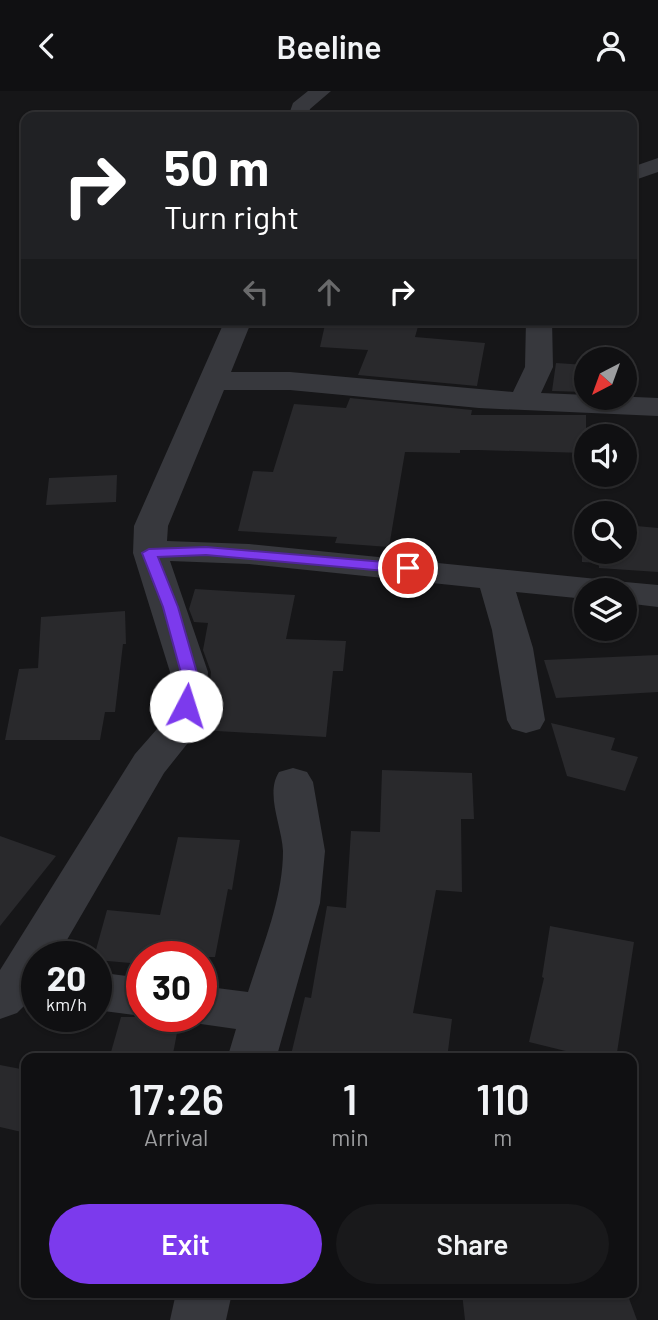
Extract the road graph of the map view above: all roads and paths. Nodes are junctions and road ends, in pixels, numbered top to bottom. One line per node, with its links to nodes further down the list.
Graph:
1 (321, 91): 2 (street)
2 (299, 112)
3 (658, 165): 4 (street)
4 (637, 172)
5 (237, 326): 7 (street)
6 (538, 326): 8 (street)
7 (214, 381): 8 (street); 10 (street)
8 (524, 398): 9 (street)
9 (658, 407)
10 (149, 553): 11 (street); 17 (street)
11 (493, 577): 12 (street); 15 (street)
12 (574, 587)
13 (637, 594): 14 (street)
14 (658, 596)
15 (526, 720)
16 (293, 782): 19 (street)
17 (19, 988)
18 (217, 1007): 19 (street)
19 (263, 1013): 20 (street)
20 (253, 1053)
21 (203, 1298): 22 (street)
22 (198, 1320)

